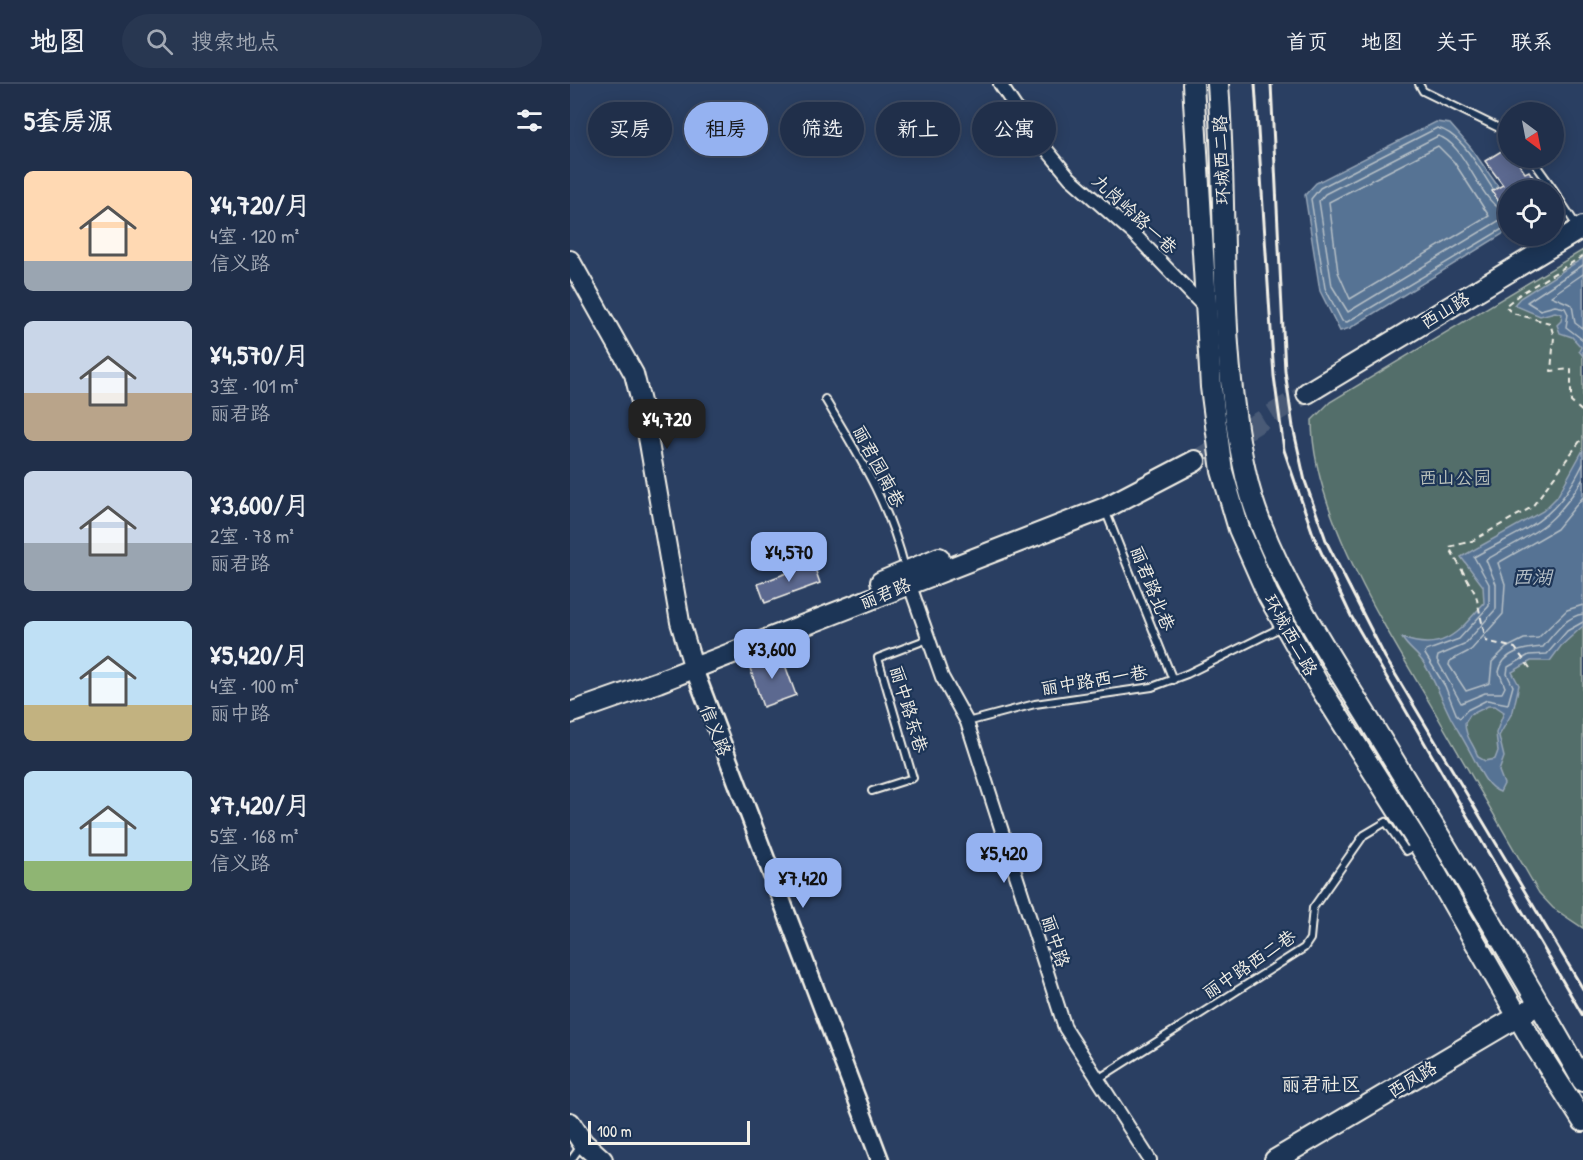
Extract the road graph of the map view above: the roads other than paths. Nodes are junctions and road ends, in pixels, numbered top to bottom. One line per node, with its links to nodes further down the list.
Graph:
1 (1000, 84): 13 (street, 九岗岭路一巷)
2 (1193, 84): 13 (main road, 环城西二路)
3 (1218, 84): 26 (main road, 环城西二路)
4 (1419, 84): 5 (lane)
5 (1498, 128)
6 (1564, 202): 7 (lane)
7 (1580, 220): 8 (main road); 9 (main road, 西山路)
8 (1564, 227)
9 (1564, 230)
10 (1533, 246): 11 (main road, 西山路)
11 (1537, 246)
12 (570, 260): 19 (main road, 信义路)
13 (1206, 309): 17 (main road, 环城西二路)
14 (825, 399): 16 (lane, 丽君园南巷)
15 (1105, 508): 16 (main road, 丽君路); 16 (main road, 丽君路); 20 (lane, 丽君路北巷)
16 (908, 577): 18 (street, 丽中路); 19 (main road, 丽君路)
17 (1286, 625): 20 (lane, 丽中路西一巷); 25 (main road, 环城西二路)
18 (928, 639): 23 (street, 丽中路); 24 (lane, 丽中路东巷)
19 (692, 662): 21 (main road, 丽君路); 22 (main road, 丽君路); 35 (street, 信义路)
20 (1173, 680): 23 (lane, 丽中路西一巷)
21 (570, 702)
22 (570, 713)
23 (967, 722): 28 (street, 丽中路)
24 (872, 791)
25 (1419, 844): 27 (main road, 环城西二路); 28 (lane, 丽中路西二巷)
26 (1540, 1005): 27 (main road, 西凤路); 29 (main road, 环城西二路)
27 (1518, 1016): 30 (main road, 环城西二路); 37 (main road, 西凤路)
28 (1097, 1079): 36 (street, 丽中路)
29 (1583, 1081)
30 (1583, 1121)
31 (570, 1123): 32 (main road)
32 (576, 1141): 33 (lane); 34 (main road)
33 (571, 1160)
34 (602, 1160)
35 (880, 1160)
36 (1150, 1160)
37 (1275, 1160)

